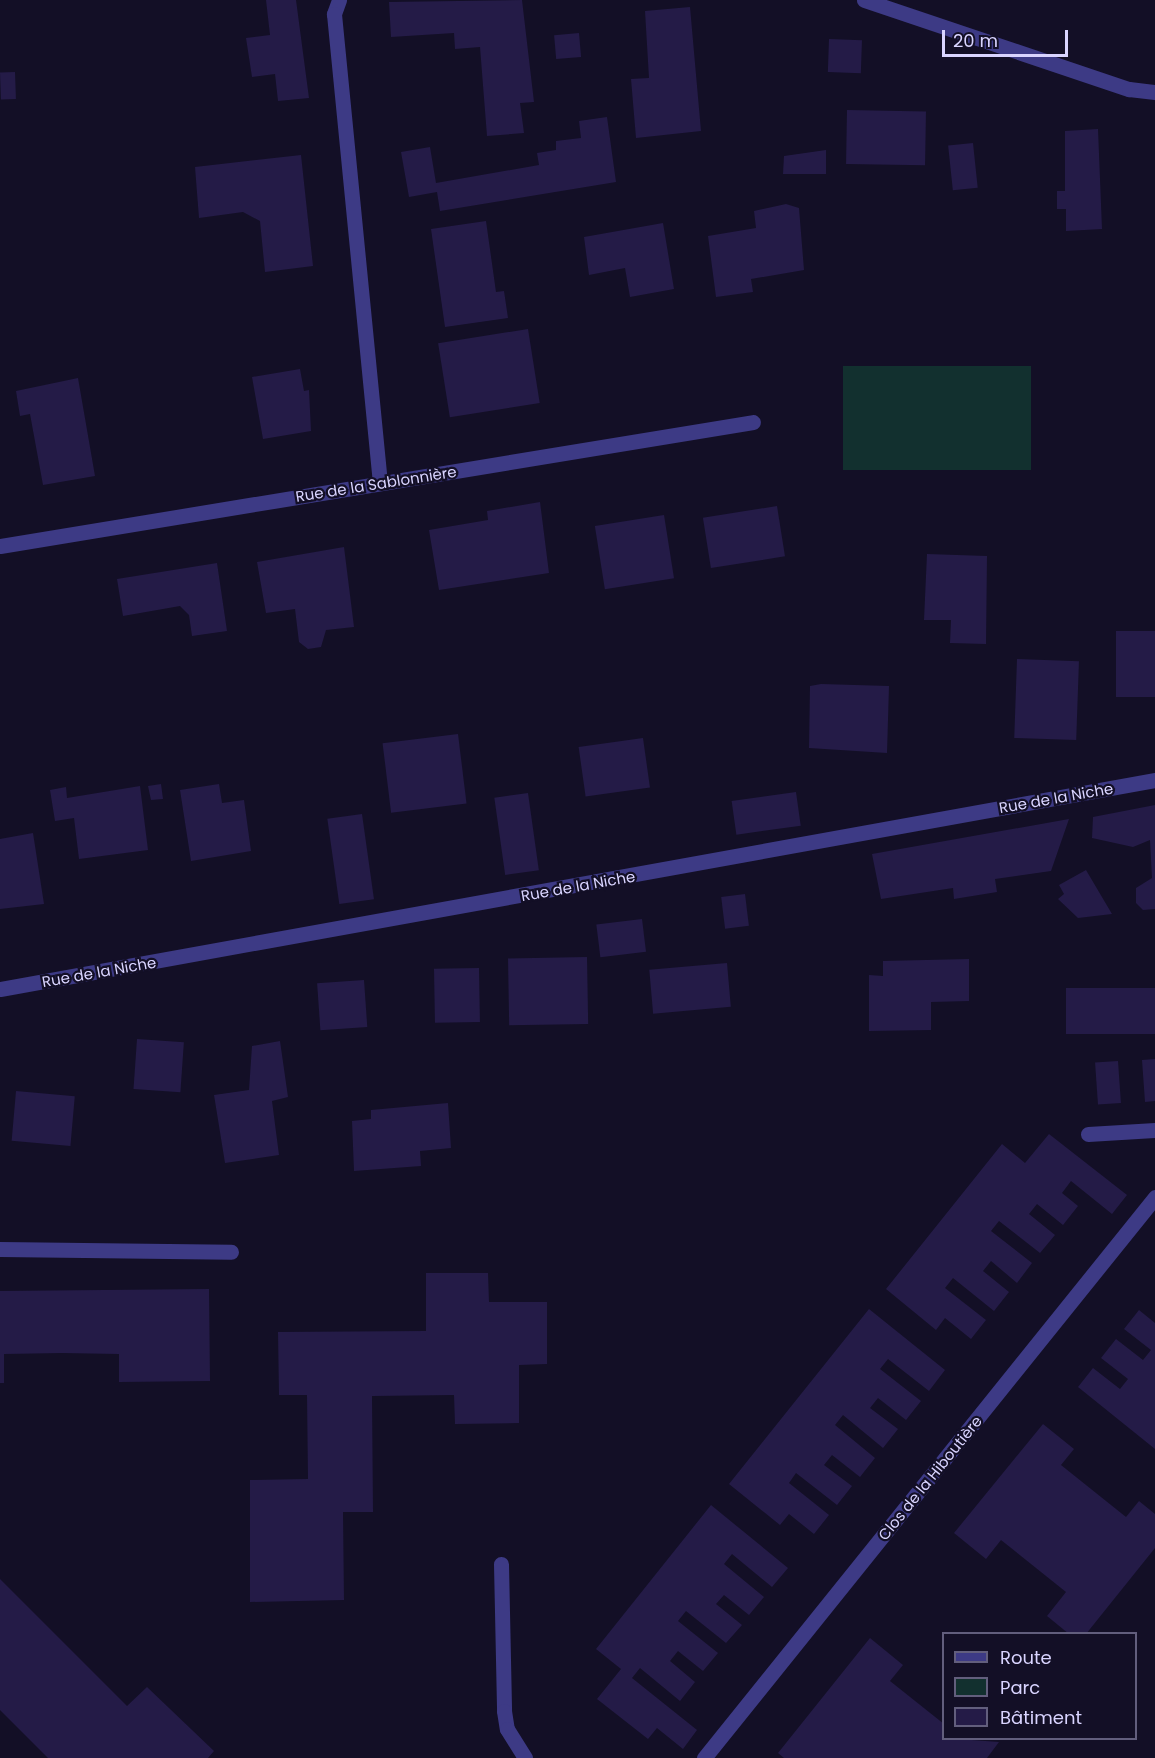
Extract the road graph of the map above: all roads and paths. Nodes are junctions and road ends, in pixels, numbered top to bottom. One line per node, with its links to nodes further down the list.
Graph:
1 (339, 0): 5 (street)
2 (864, 0): 3 (street)
3 (1155, 92)
4 (753, 422): 5 (street, Rue de la Sablonnière)
5 (380, 483): 6 (street, Rue de la Sablonnière)
6 (0, 546)
7 (1155, 780): 8 (street, Rue de la Niche)
8 (0, 989)
9 (1155, 1130): 10 (street)
10 (1088, 1134)
11 (1155, 1197): 16 (street, Clos de la Hiboutière)
12 (0, 1249): 13 (street)
13 (231, 1252)
14 (501, 1564): 15 (street)
15 (525, 1758)
16 (704, 1758)

